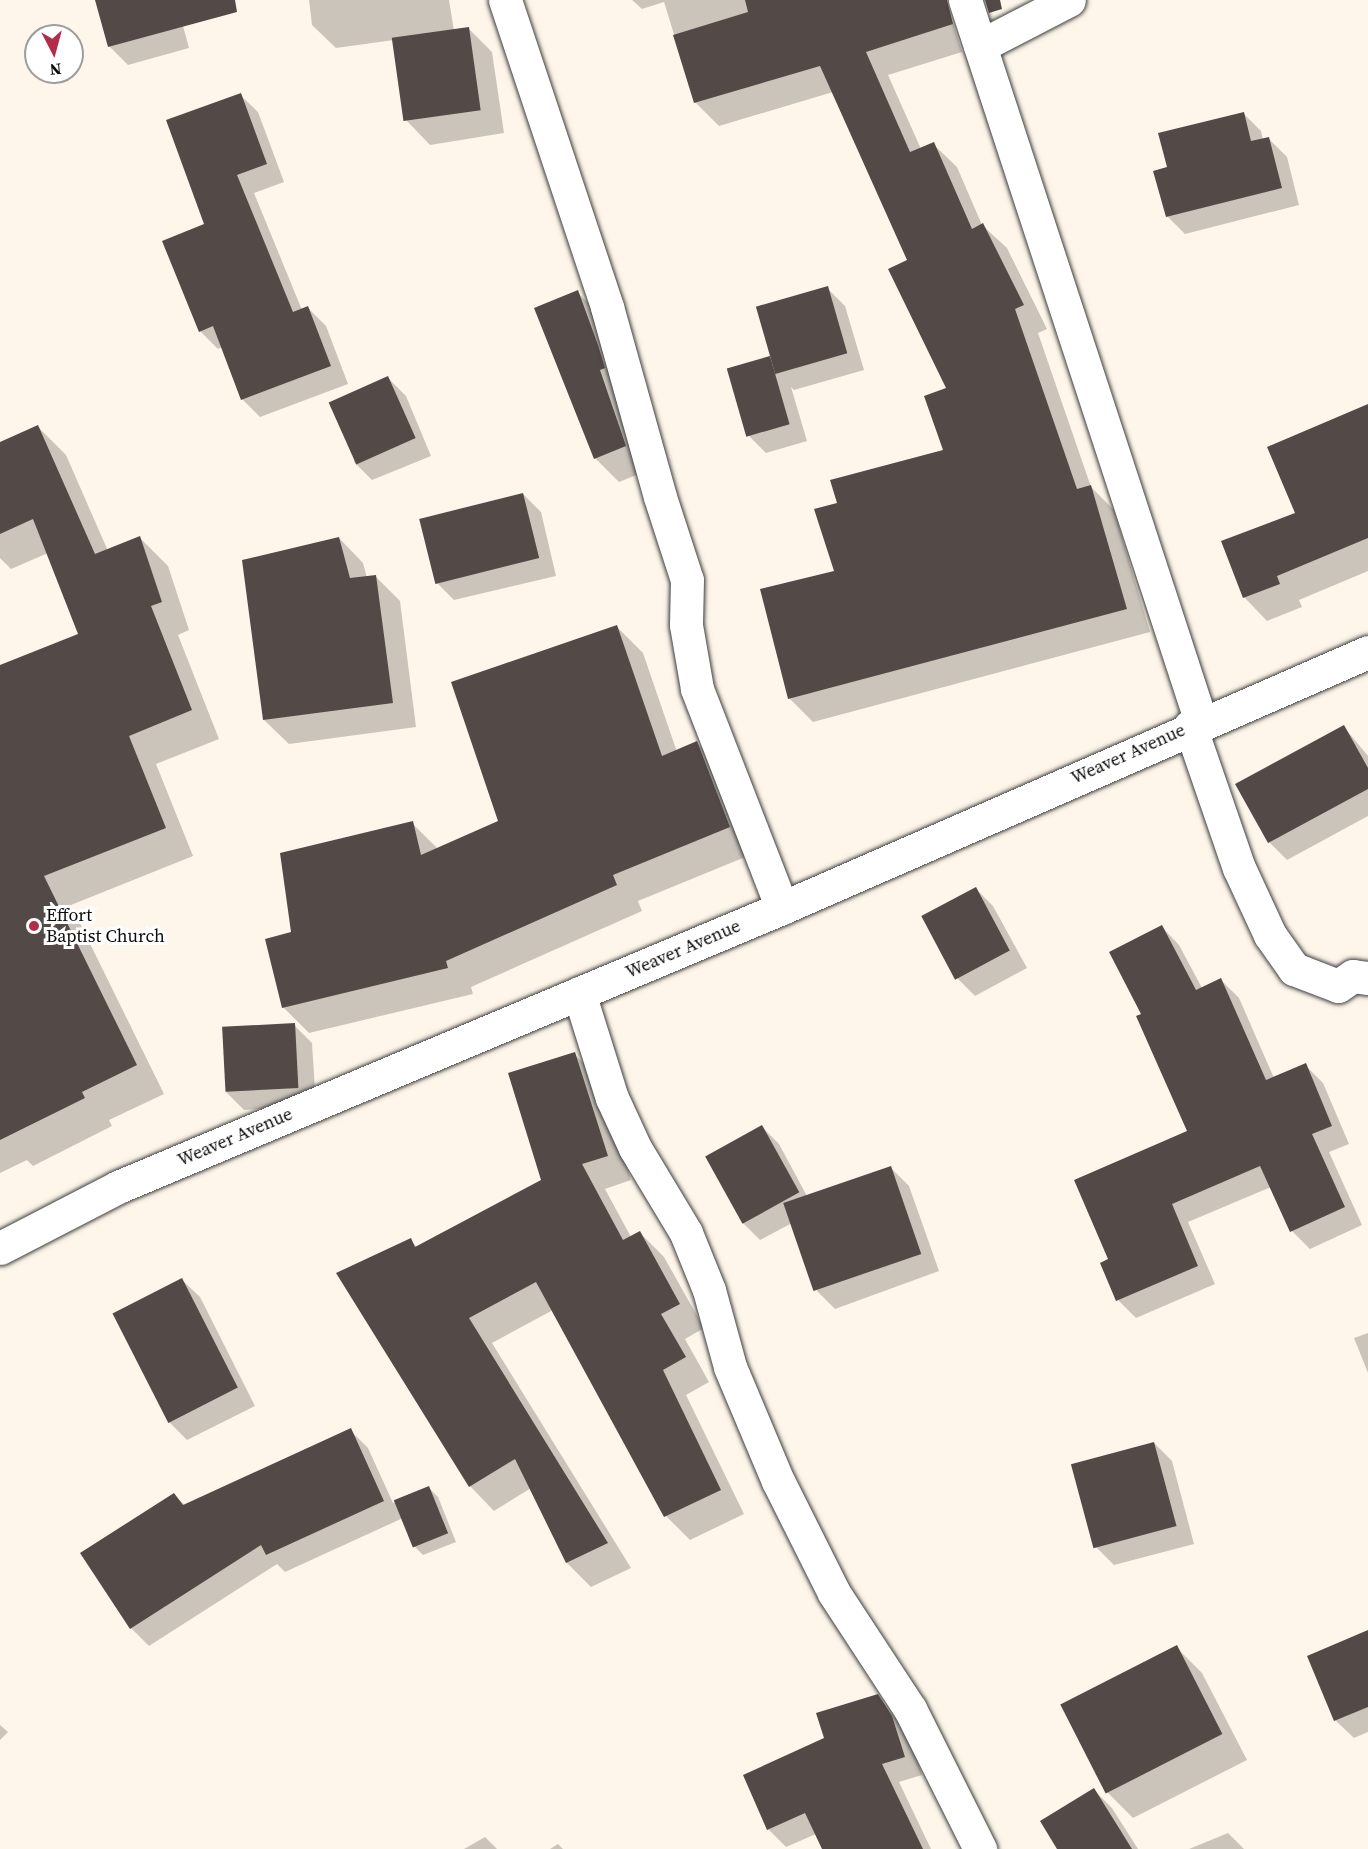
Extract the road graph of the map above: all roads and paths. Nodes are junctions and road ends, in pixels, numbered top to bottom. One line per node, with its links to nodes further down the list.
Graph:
1 (505, 0): 7 (street)
2 (964, 0): 4 (street)
3 (1069, 0): 4 (street)
4 (980, 46): 6 (street)
5 (1368, 652): 6 (street, Weaver Avenue)
6 (1196, 724): 7 (street, Weaver Avenue); 8 (street)
7 (782, 908): 9 (street, Weaver Avenue)
8 (1368, 978)
9 (579, 993): 10 (street, Weaver Avenue); 11 (street)
10 (0, 1248)
11 (980, 1849)

